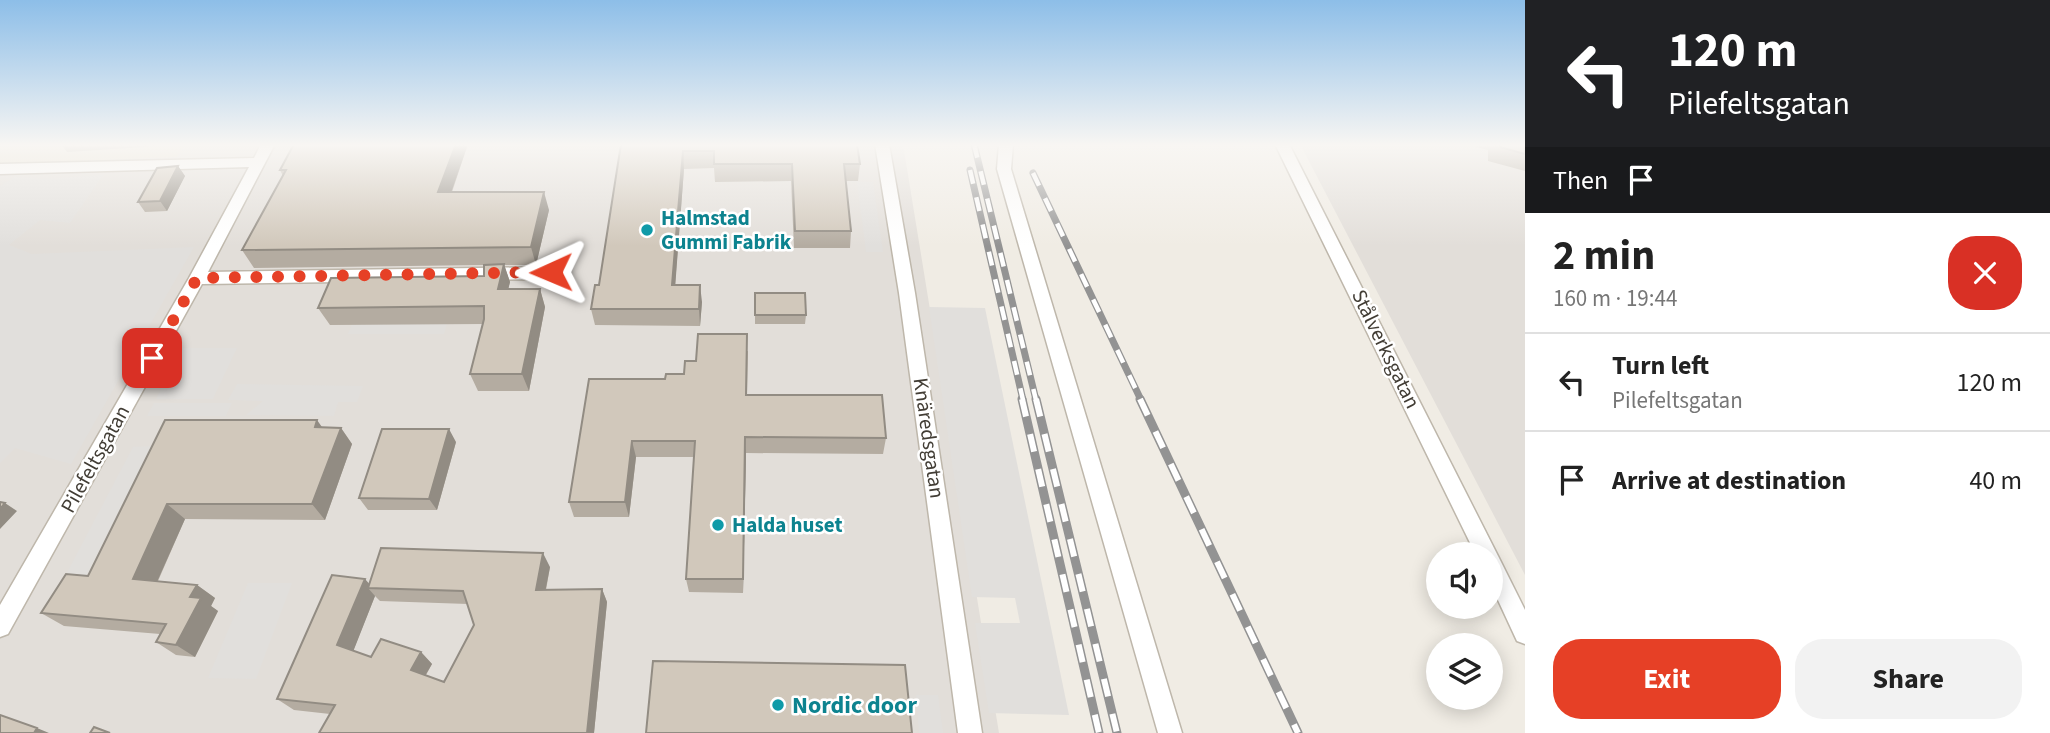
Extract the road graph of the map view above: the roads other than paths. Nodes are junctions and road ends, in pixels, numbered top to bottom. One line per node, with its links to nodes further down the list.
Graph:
1 (249, 178): 6 (street, Pilefeltsgatan)
2 (887, 178): 11 (street, Knäredsgatan)
3 (1007, 178): 12 (street)
4 (1299, 178): 7 (street, Stålverksgatan)
5 (551, 272): 6 (street)
6 (197, 278): 9 (street, Pilefeltsgatan)
7 (1481, 542)
8 (1503, 587): 10 (street)
9 (0, 626)
10 (1525, 632)
11 (970, 733)
12 (1170, 733)

